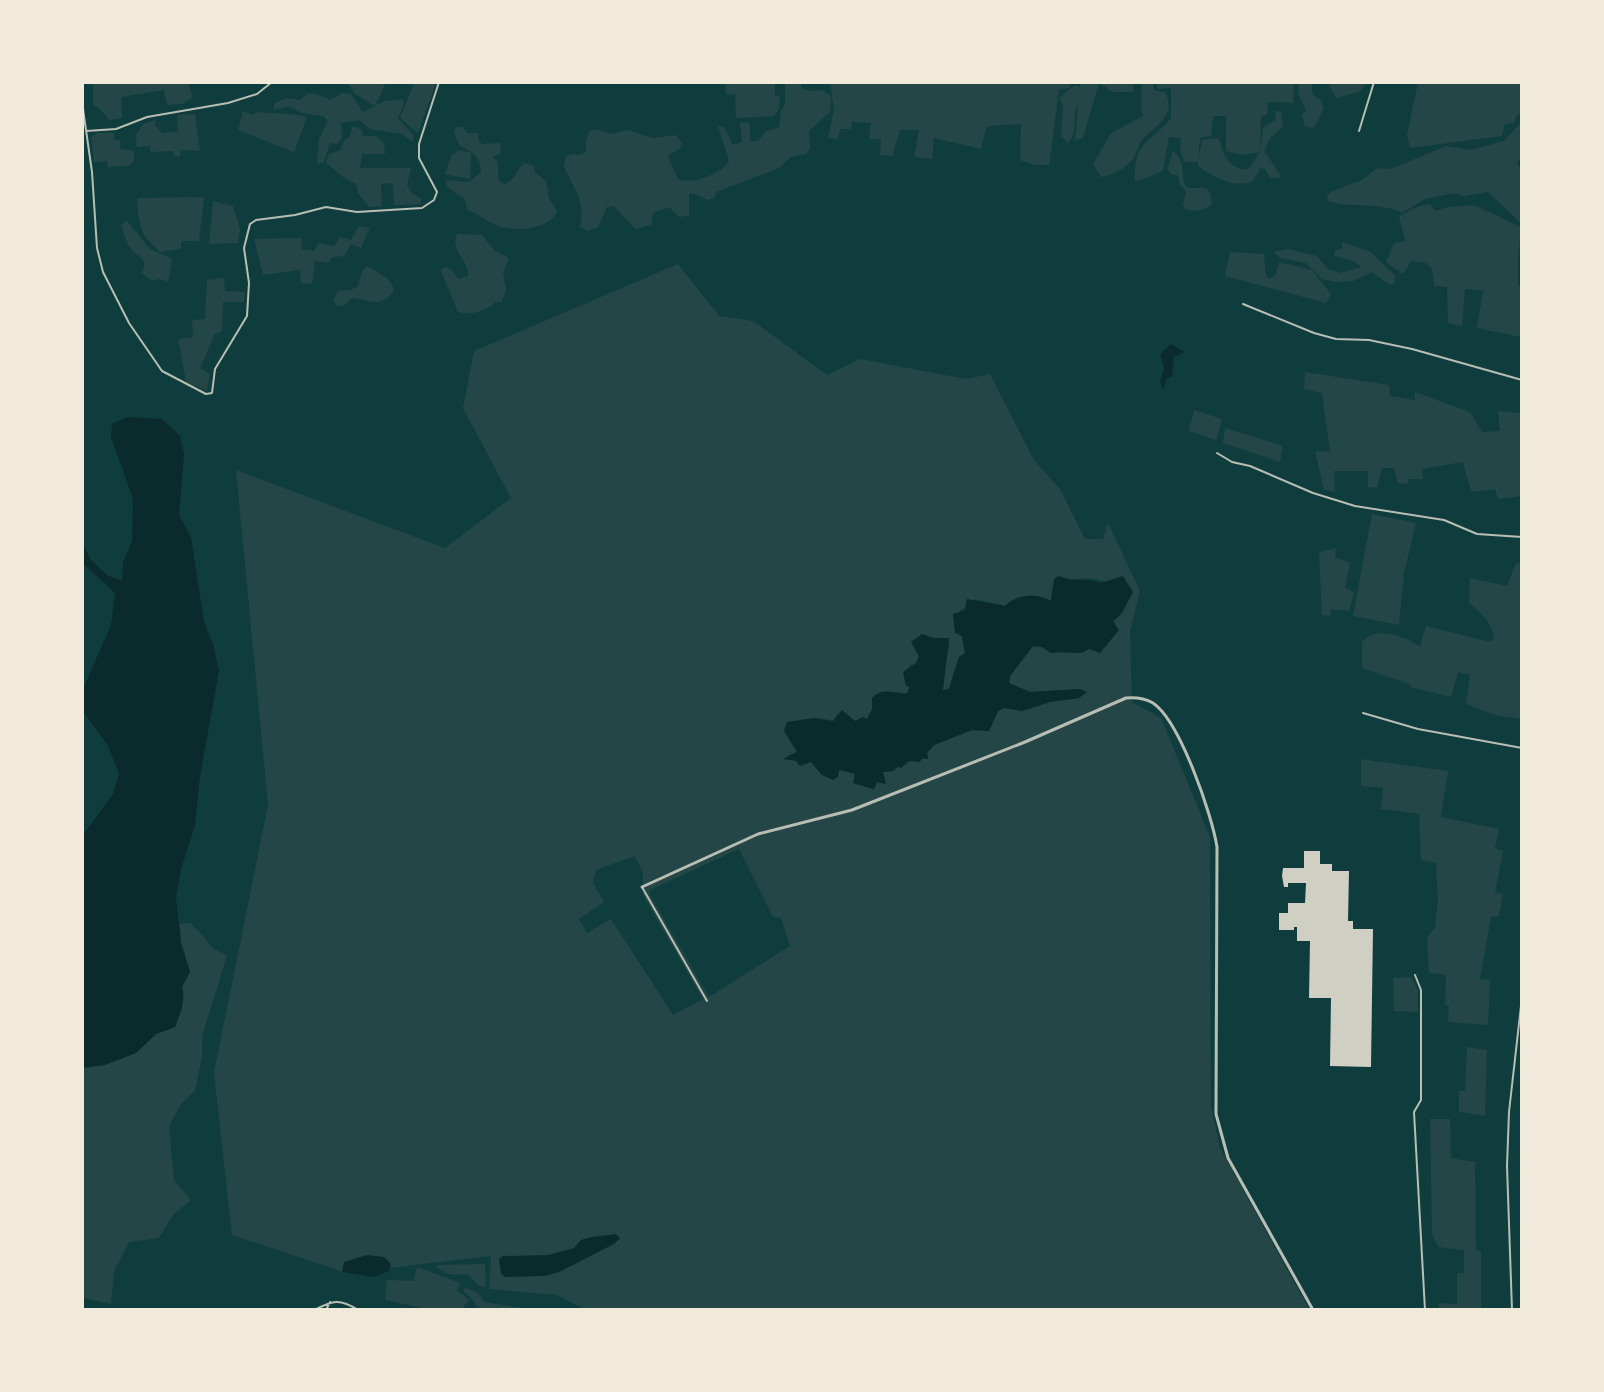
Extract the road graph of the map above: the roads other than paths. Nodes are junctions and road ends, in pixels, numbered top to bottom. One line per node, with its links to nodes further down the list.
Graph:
1 (83, 82): 5 (street)
2 (272, 82): 7 (street)
3 (439, 82): 7 (street)
4 (1374, 82): 8 (street)
5 (82, 88)
6 (82, 102): 7 (street)
7 (86, 131)
8 (1359, 131)
9 (1243, 304): 10 (street)
10 (1521, 380)
11 (1217, 453): 12 (street)
12 (1521, 537)
13 (1363, 713): 14 (street)
14 (1521, 748)
15 (642, 887): 18 (street); 23 (street)
16 (1415, 975): 24 (street)
17 (1521, 997): 25 (street)
18 (707, 1000)
19 (330, 1302): 20 (street); 21 (street); 22 (street)
20 (314, 1310)
21 (326, 1310)
22 (358, 1310)
23 (1313, 1310)
24 (1425, 1310)
25 (1512, 1310)

